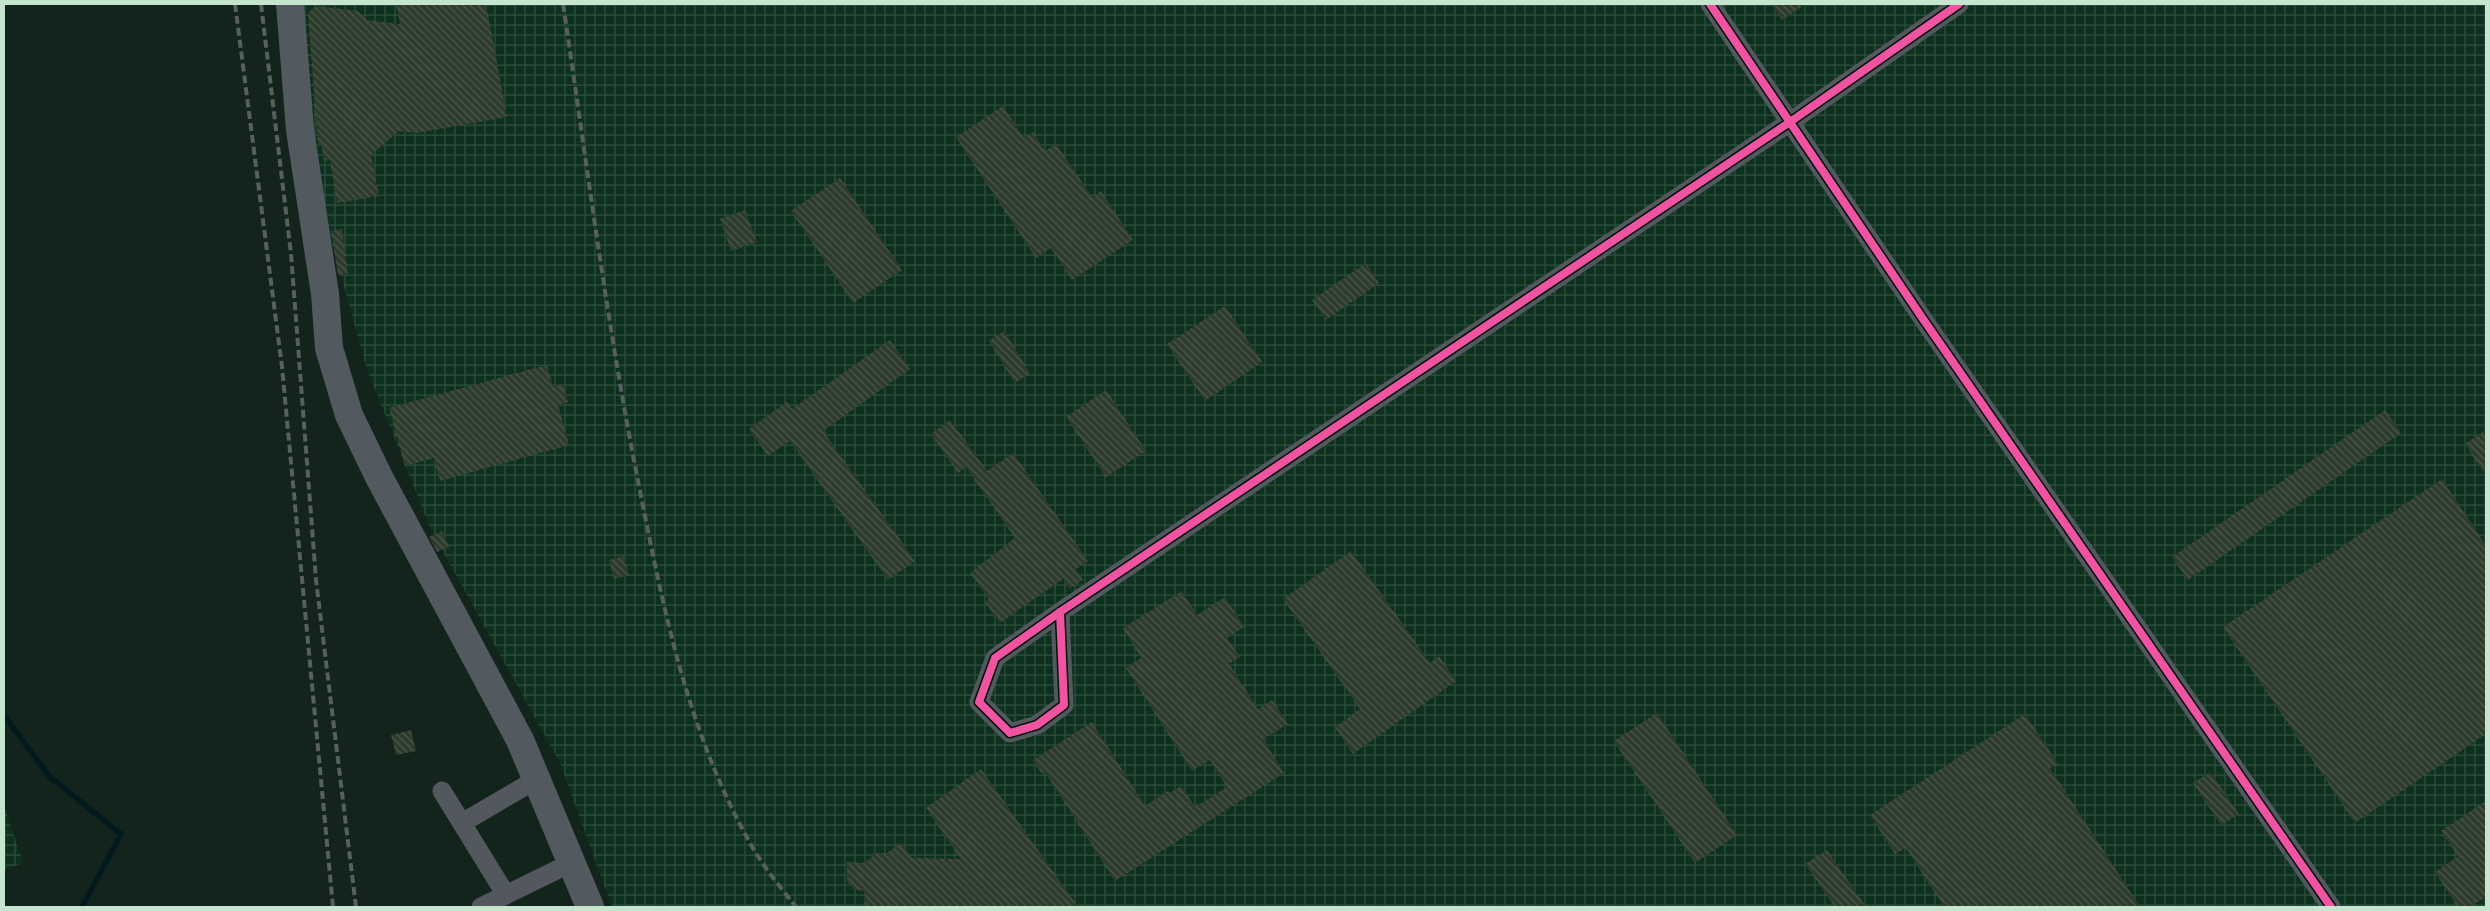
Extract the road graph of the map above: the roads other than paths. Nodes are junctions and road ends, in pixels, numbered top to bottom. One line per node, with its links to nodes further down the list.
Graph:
1 (290, 4): 6 (street)
2 (1710, 4): 4 (street)
3 (1959, 4): 4 (street)
4 (1790, 122): 5 (street); 13 (street)
5 (1060, 612): 5 (street)
6 (536, 779): 8 (street); 9 (street)
7 (442, 791): 8 (street)
8 (462, 823): 10 (street)
9 (571, 863): 10 (street); 12 (street)
10 (506, 895): 11 (street)
11 (481, 907)
12 (590, 907)
13 (2331, 907)

